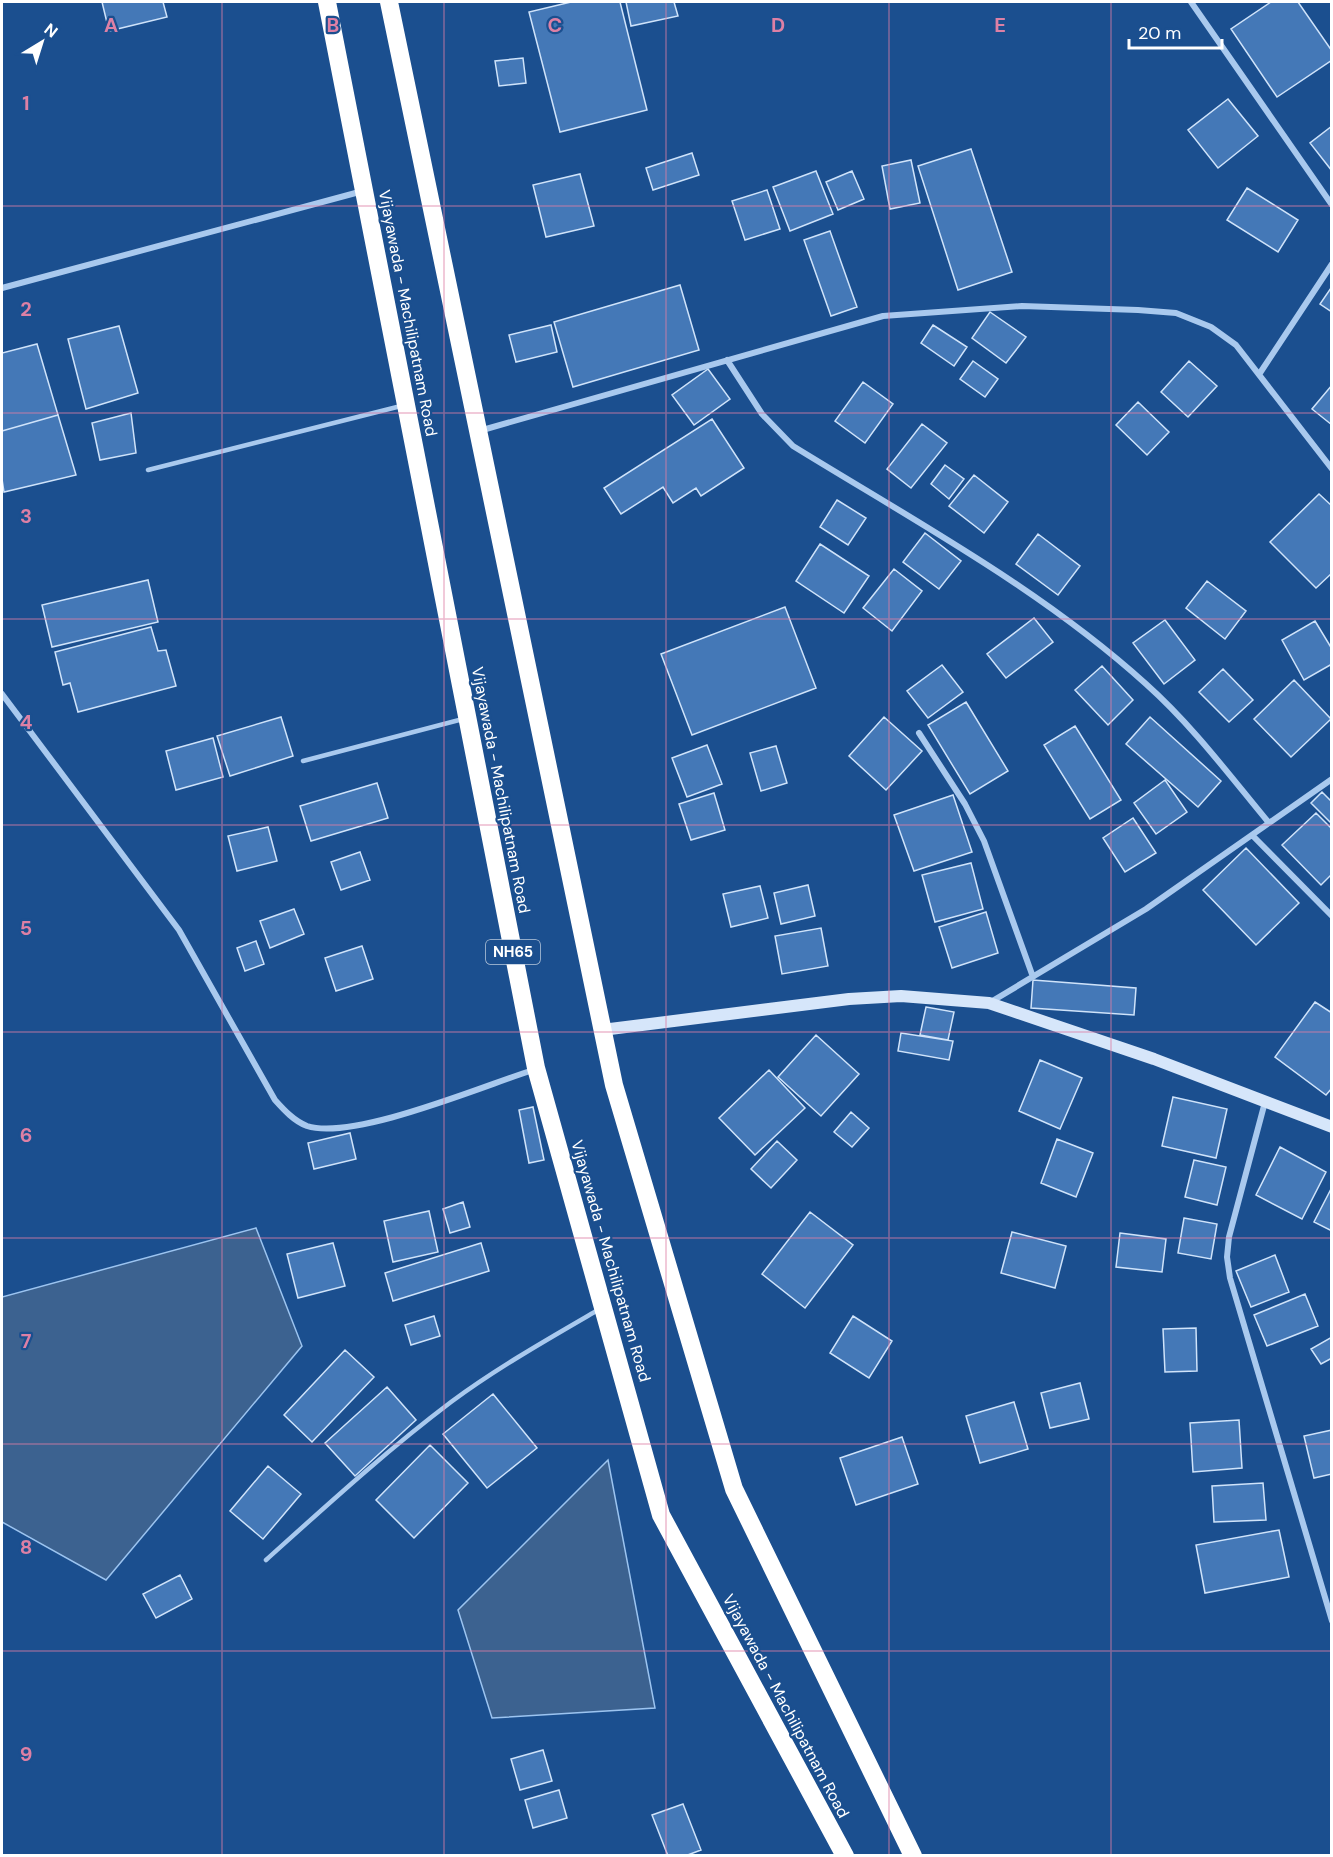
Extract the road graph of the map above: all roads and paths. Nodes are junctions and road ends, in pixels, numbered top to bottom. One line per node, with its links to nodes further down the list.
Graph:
1 (327, 2): 4 (highway, Vijayawada - Machilipatnam Road / NH65)
2 (389, 2): 11 (highway)
3 (1191, 2): 5 (street)
4 (364, 191): 7 (street); 10 (highway, Vijayawada - Machilipatnam Road / NH65)
5 (1332, 205)
6 (1332, 264): 9 (street)
7 (2, 288)
8 (728, 360): 9 (street); 11 (street); 19 (street)
9 (1260, 373): 12 (street)
10 (406, 405): 13 (lane); 15 (highway, Vijayawada - Machilipatnam Road / NH65)
11 (478, 431): 24 (highway)
12 (1332, 468)
13 (148, 470)
14 (2, 694): 25 (street)
15 (467, 718): 17 (lane); 25 (highway, Vijayawada - Machilipatnam Road / NH65)
16 (919, 733): 22 (street)
17 (303, 761)
18 (1332, 778): 19 (street)
19 (1269, 823): 20 (street)
20 (1252, 835): 21 (street); 22 (street)
21 (1332, 915)
22 (1033, 977): 23 (street)
23 (989, 1003): 24 (street); 26 (street)
24 (602, 1030): 32 (highway)
25 (536, 1068): 28 (highway, Vijayawada - Machilipatnam Road / NH65)
26 (1265, 1102): 27 (street); 30 (street)
27 (1332, 1127)
28 (604, 1306): 29 (lane); 31 (highway, Vijayawada - Machilipatnam Road / NH65)
29 (266, 1560)
30 (1332, 1620)
31 (845, 1856)
32 (913, 1856)

